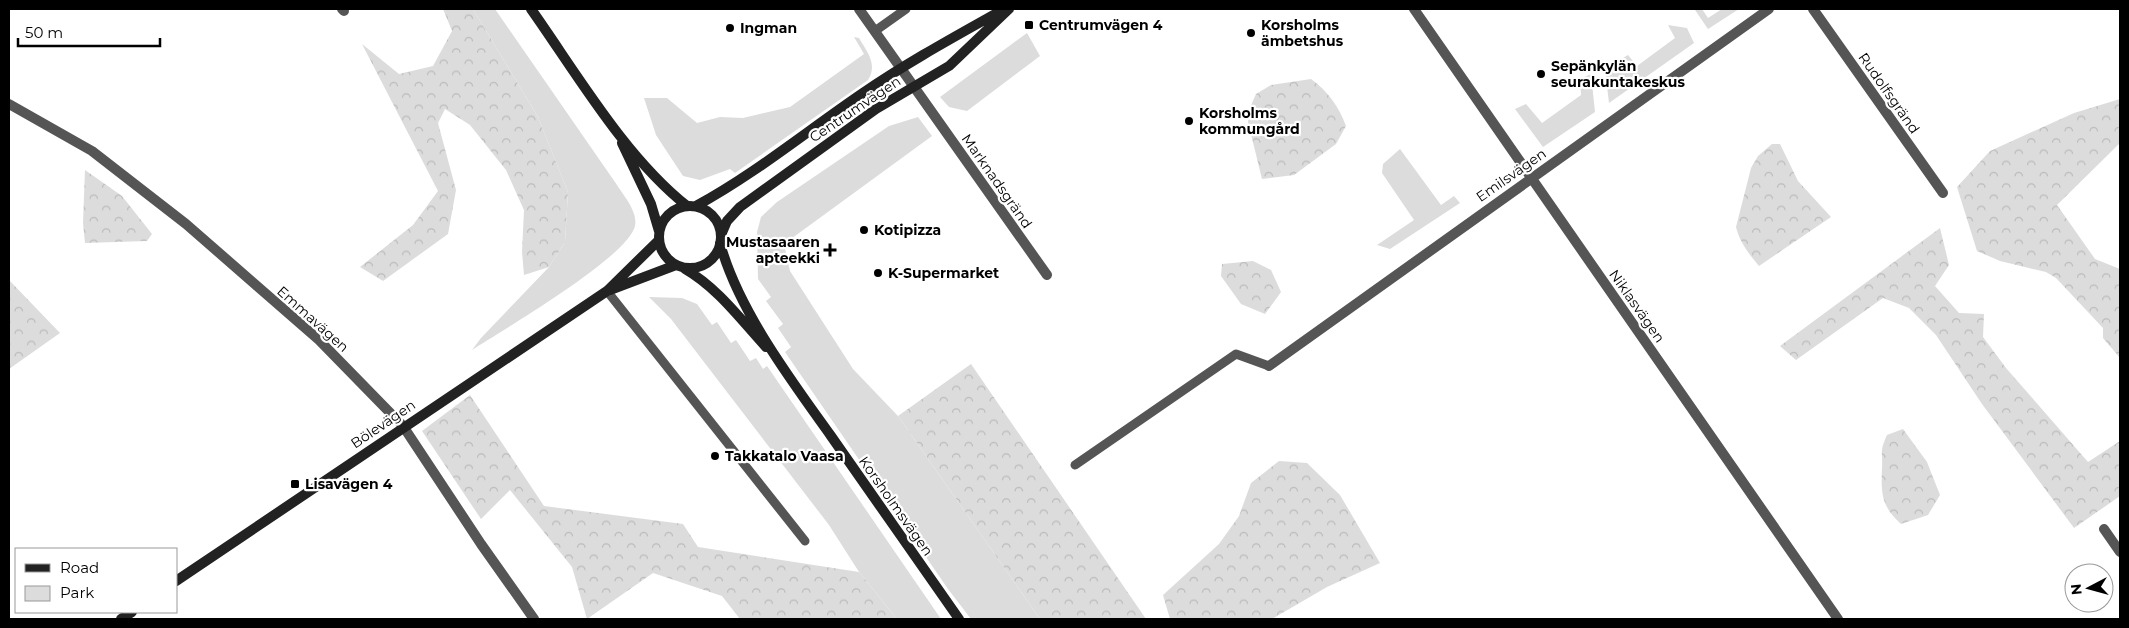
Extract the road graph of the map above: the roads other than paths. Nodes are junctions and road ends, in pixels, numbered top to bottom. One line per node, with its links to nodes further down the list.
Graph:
1 (531, 9): 13 (main road)
2 (859, 9): 9 (street, Marknadsgränd)
3 (906, 9): 9 (lane)
4 (1005, 9): 10 (main road, Centrumvägen)
5 (1009, 9): 11 (main road, Centrumvägen)
6 (1414, 9): 14 (street, Niklasvägen)
7 (1769, 9): 14 (street, Emilsvägen)
8 (1813, 9): 15 (street, Rudolfsgränd)
9 (875, 31): 10 (street, Marknadsgränd)
10 (901, 69): 11 (street, Marknadsgränd); 16 (main road, Centrumvägen)
11 (914, 87): 18 (main road, Centrumvägen); 20 (street, Marknadsgränd)
12 (9, 104): 24 (street, Emmavägen)
13 (616, 131): 16 (main road); 17 (main road)
14 (1531, 178): 23 (street, Emilsvägen); 32 (street, Niklasvägen)
15 (1943, 194)
16 (691, 206): 17 (main road); 18 (main road)
17 (659, 236): 19 (main road); 21 (main road, Bölevägen)
18 (721, 239): 19 (main road); 22 (main road, Korsholmsvägen)
19 (680, 267): 21 (main road, Bölevägen); 22 (main road, Korsholmsvägen)
20 (1047, 275)
21 (607, 291): 24 (main road, Bölevägen); 27 (lane)
22 (776, 359): 31 (main road, Korsholmsvägen)
23 (1269, 366): 25 (lane)
24 (403, 426): 29 (main road, Bölevägen); 30 (street, Emmavägen)
25 (1075, 465)
26 (2104, 529): 28 (street)
27 (805, 541)
28 (2120, 552)
29 (178, 580)
30 (534, 619)
31 (959, 619)
32 (1838, 619)

